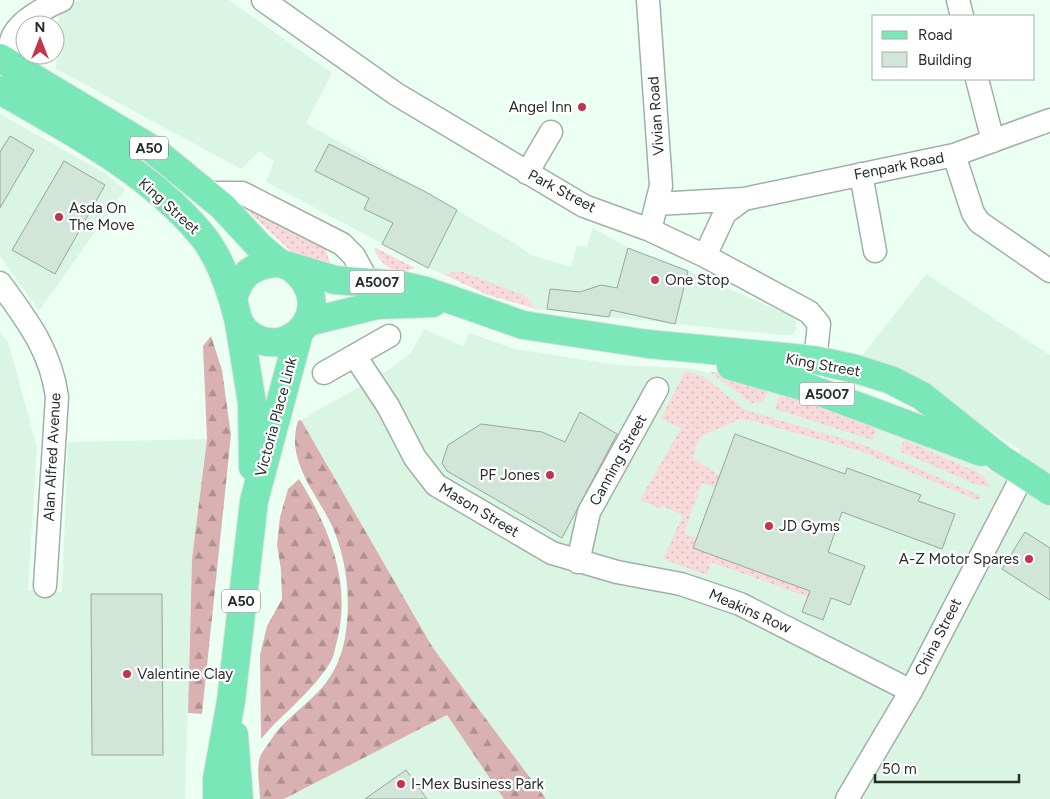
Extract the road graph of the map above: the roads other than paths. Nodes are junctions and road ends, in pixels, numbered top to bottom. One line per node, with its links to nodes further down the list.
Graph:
1 (62, 0): 6 (street)
2 (263, 0): 13 (street, Park Street)
3 (648, 0): 17 (street, Vivian Road)
4 (958, 0): 5 (street)
5 (962, 15)
6 (9, 64): 15 (main road, King Street / A50)
7 (977, 80): 11 (street)
8 (0, 90): 26 (main road, King Street / A50)
9 (1050, 120): 11 (street, Fenpark Road)
10 (551, 132): 13 (street)
11 (993, 141): 12 (street, Fenpark Road)
12 (954, 155): 14 (street, Fenpark Road); 22 (street)
13 (527, 173): 18 (street, Park Street)
14 (861, 174): 16 (street, Fenpark Road); 19 (street)
15 (206, 193): 21 (main road, King Street / A50); 23 (street)
16 (744, 198): 17 (street, Fenpark Road); 20 (street, Fenpark Road)
17 (657, 204): 18 (street, Vivian Road)
18 (650, 230): 20 (street, Park Street)
19 (875, 251)
20 (705, 256): 31 (street, Park Street)
21 (286, 266): 23 (main road, King Street / A5007); 26 (main road, King Street); 27 (main road, King Street / A50)
22 (1050, 271)
23 (368, 282): 25 (main road, King Street / A5007)
24 (0, 284): 39 (street, Alan Alfred Avenue)
25 (460, 304): 27 (main road, King Street / A5007); 29 (main road, King Street / A5007)
26 (236, 311): 27 (main road, King Street / A50); 37 (main road, Victoria Place Link / A50)
27 (303, 328): 37 (main road, Victoria Place Link / A50)
28 (389, 336): 30 (street)
29 (648, 344): 31 (main road, King Street / A5007); 34 (main road, King Street / A5007)
30 (355, 356): 32 (street); 38 (street, Mason Street)
31 (815, 360): 34 (street, Park Street); 35 (main road, King Street / A5007)
32 (324, 373)
33 (657, 389): 38 (street, Canning Street)
34 (812, 389): 35 (main road, King Street / A5007)
35 (1012, 466): 36 (main road, King Street / A5007); 40 (street, China Street)
36 (1050, 491)
37 (254, 501): 41 (main road, Victoria Place Link / A50)
38 (578, 562): 40 (street, Meakins Row)
39 (45, 586)
40 (911, 691): 44 (street, China Street)
41 (231, 701): 42 (main road, Victoria Place Link / A50); 43 (main road, Victoria Place Link / A50)
42 (217, 799)
43 (239, 799)
44 (847, 799)

